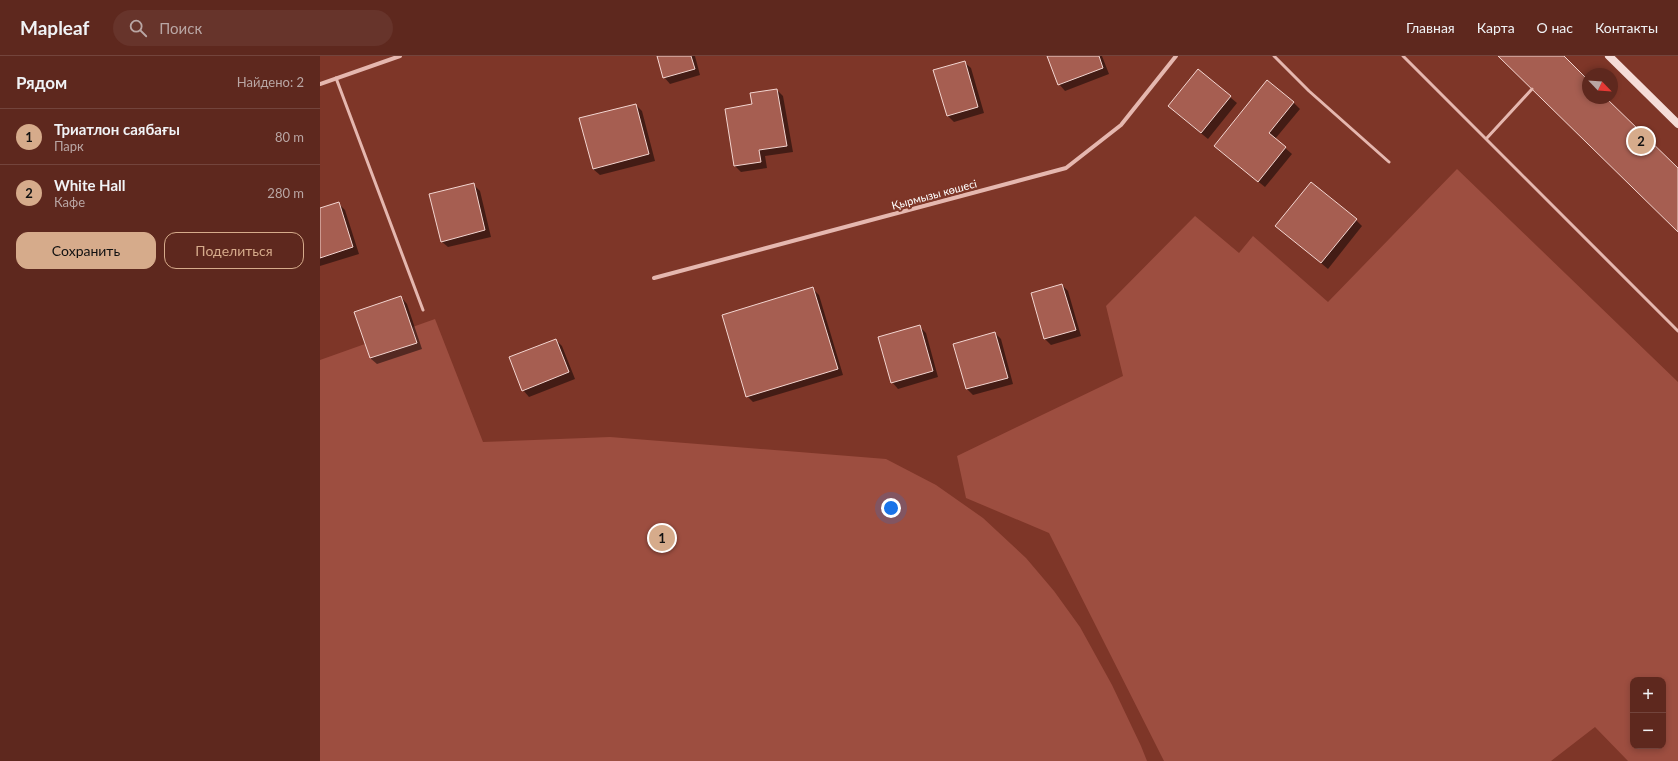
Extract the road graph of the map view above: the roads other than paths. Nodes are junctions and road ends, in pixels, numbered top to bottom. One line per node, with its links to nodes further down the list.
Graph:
1 (400, 56): 6 (street)
2 (1176, 56): 12 (street, Қырмызы көшесі)
3 (1274, 56): 11 (lane)
4 (1404, 56): 10 (lane)
5 (1609, 56): 9 (street)
6 (336, 78): 7 (street); 13 (lane)
7 (320, 84)
8 (1532, 89): 10 (lane)
9 (1678, 124)
10 (1486, 139): 14 (lane)
11 (1389, 162)
12 (654, 278)
13 (423, 310)
14 (1678, 331)

